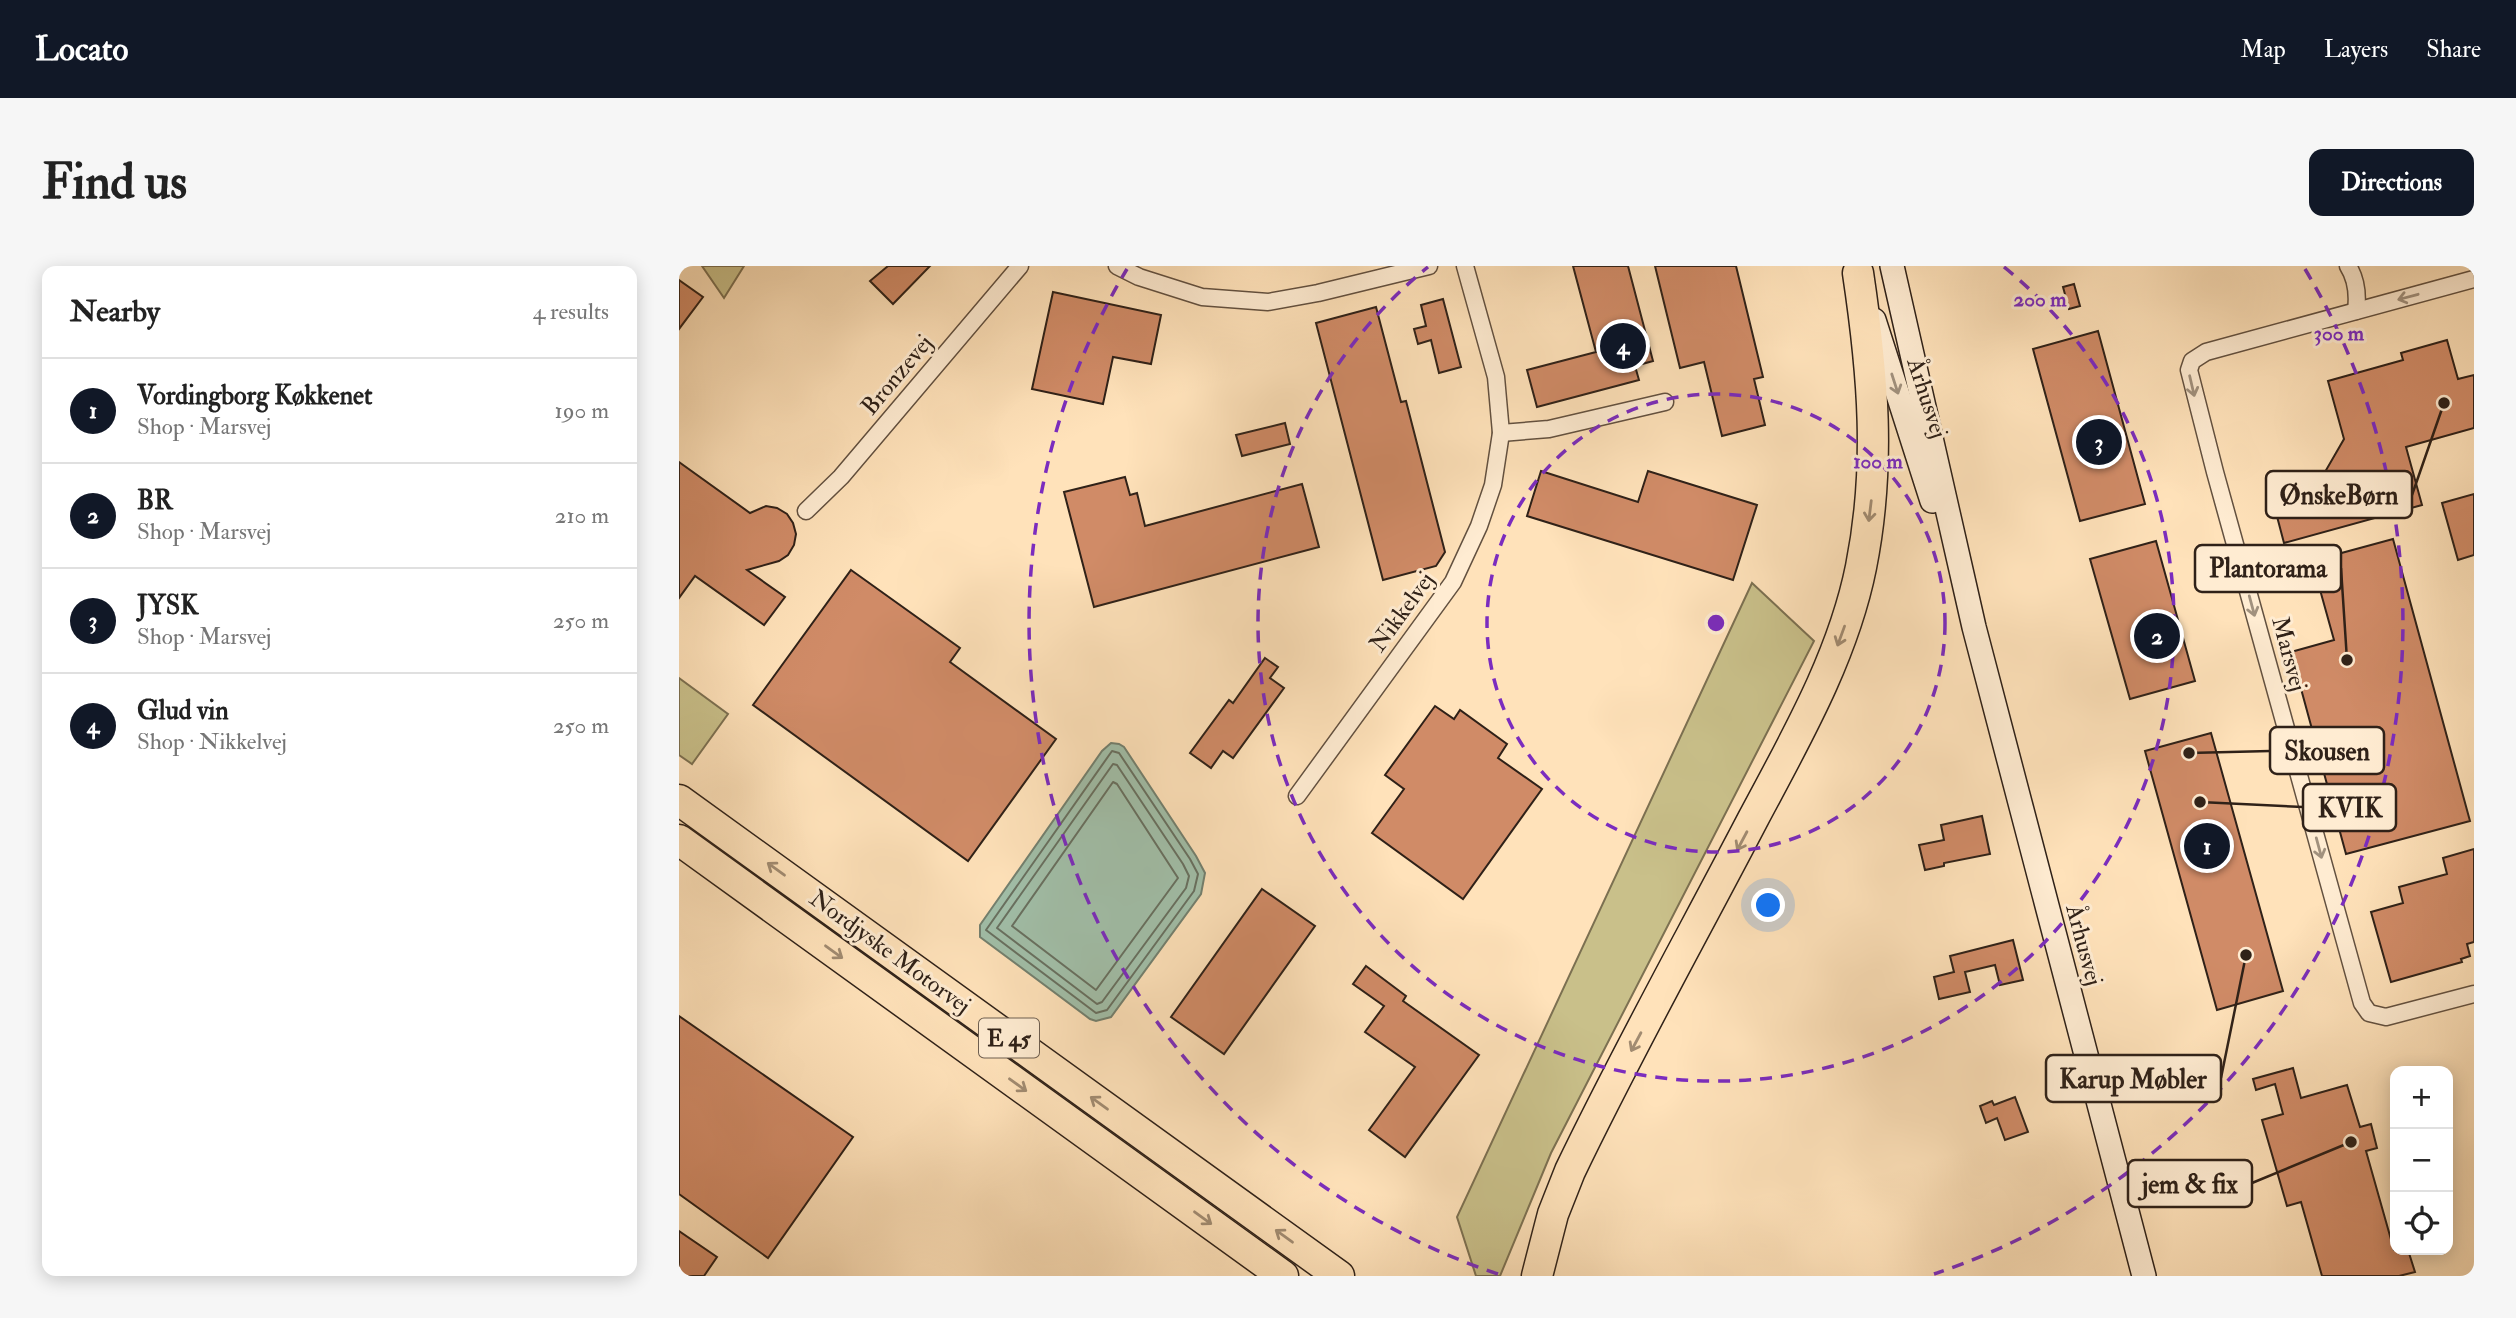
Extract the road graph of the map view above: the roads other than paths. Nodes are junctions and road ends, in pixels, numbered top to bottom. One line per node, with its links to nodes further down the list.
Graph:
1 (1020, 266): 14 (street, Bronzevej)
2 (1117, 266): 3 (street)
3 (1429, 266)
4 (1465, 266): 13 (street, Nikkelvej)
5 (1892, 266): 12 (main road, Århusvej)
6 (1905, 266): 12 (main road)
7 (2348, 266): 10 (street)
8 (1864, 268): 12 (main road); 15 (main road, Århusvej, one-way to 15); 22 (highway, one-way to 22)
9 (2474, 279): 10 (street, Marsvej, one-way to 10)
10 (2356, 311): 19 (street, Marsvej, one-way to 19)
11 (1665, 402): 13 (street)
12 (1925, 408): 15 (main road, Århusvej)
13 (1501, 433): 16 (street, Nikkelvej)
14 (806, 511)
15 (1973, 627): 23 (main road, Århusvej)
16 (1297, 796)
17 (679, 800): 21 (highway, Nordjyske Motorvej / E 45, one-way to 17)
18 (679, 841): 20 (highway, Nordjyske Motorvej / E 45, one-way to 20)
19 (2474, 993)
20 (1283, 1276)
21 (1339, 1276)
22 (1537, 1276)
23 (2144, 1276)

